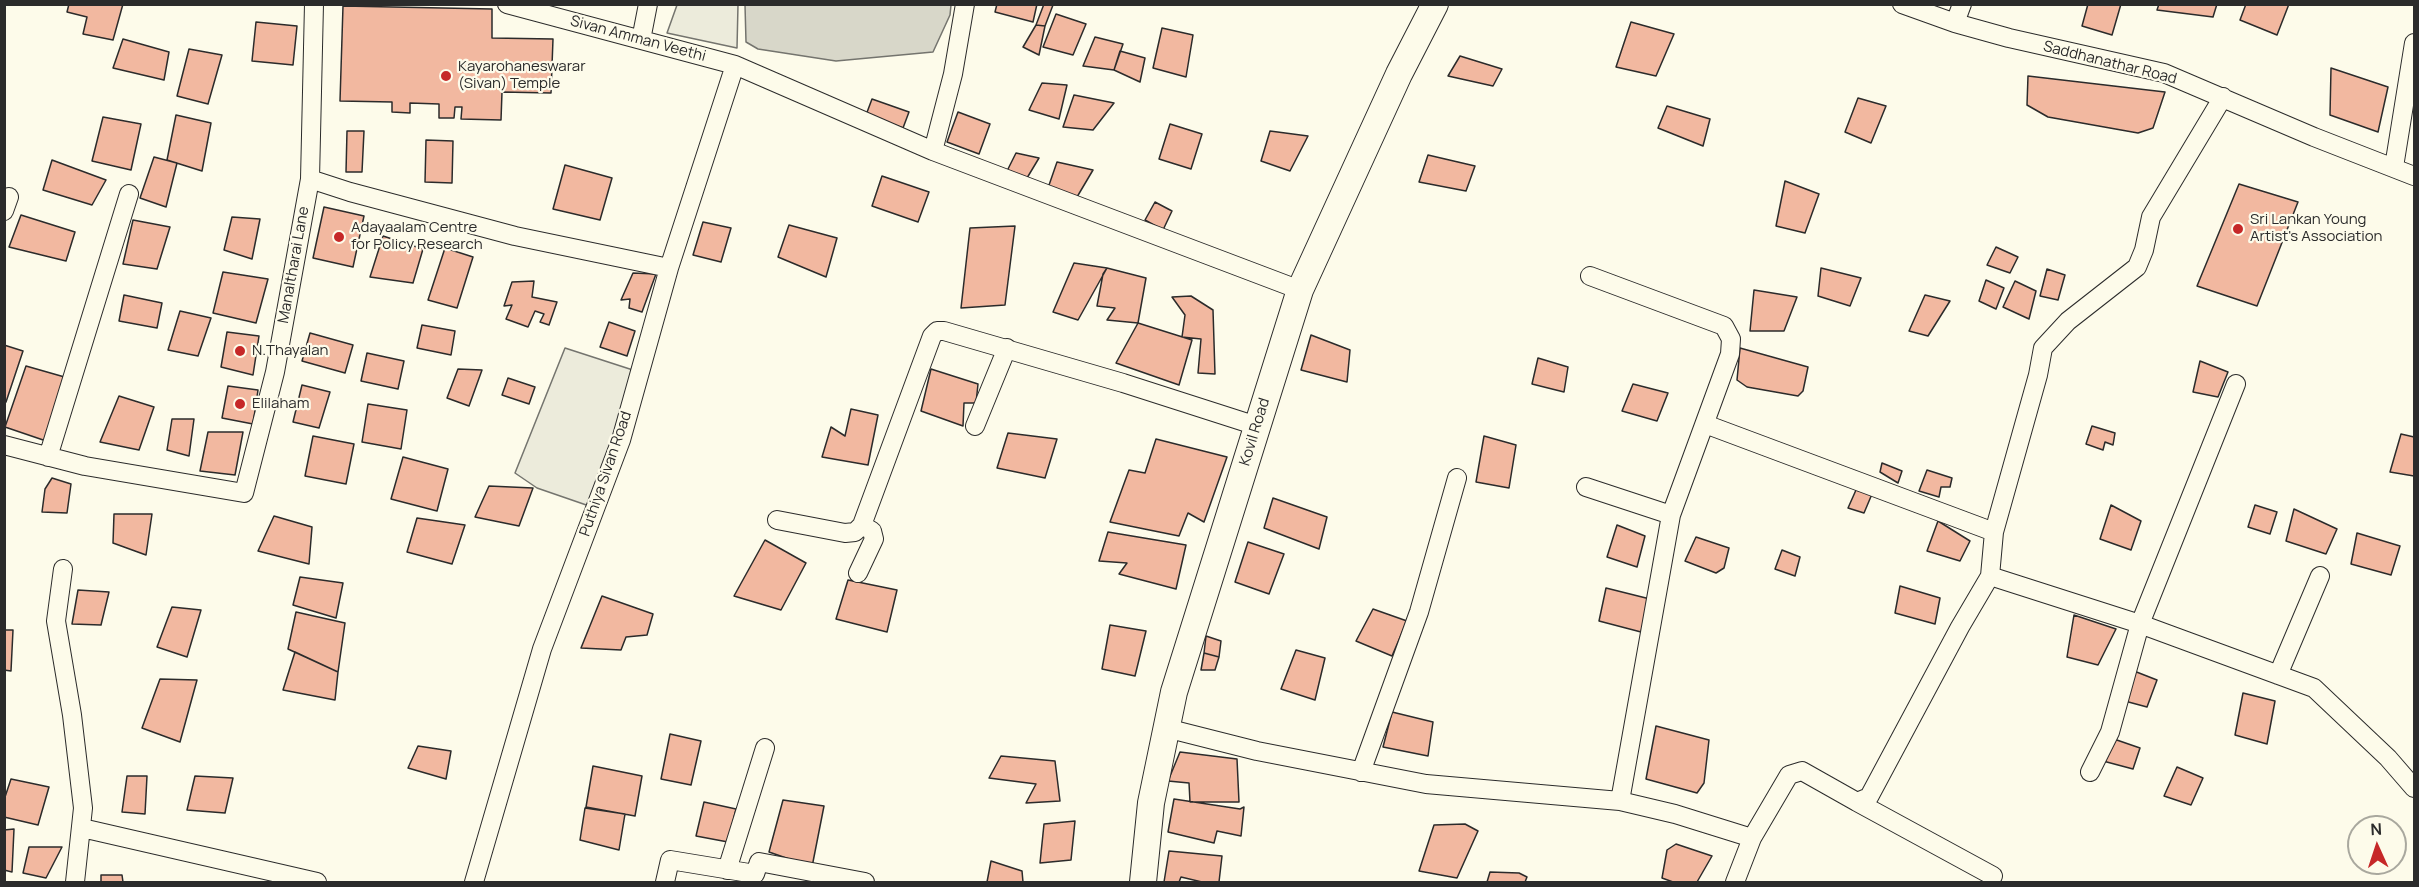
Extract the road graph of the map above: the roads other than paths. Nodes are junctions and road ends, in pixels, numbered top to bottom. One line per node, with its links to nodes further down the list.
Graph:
1 (314, 4): 16 (street, Manaltharai Lane)
2 (507, 4): 9 (street, Sivan Amman Veethi)
3 (648, 4): 9 (street)
4 (965, 4): 13 (street)
5 (1435, 4): 20 (street, Kovil Road)
6 (1902, 4): 8 (street, Saddhanathar Road)
7 (1962, 4): 8 (street)
8 (1954, 23): 12 (street, Saddhanathar Road)
9 (641, 40): 11 (street, Sivan Amman Veethi)
10 (2415, 42): 14 (street)
11 (735, 65): 13 (street, Sivan Amman Veethi); 18 (street, Puthiya Sivan Road)
12 (2223, 97): 14 (street, Saddhanathar Road); 33 (street)
13 (933, 151): 20 (street, Sivan Amman Veethi)
14 (2394, 166): 15 (street, Saddhanathar Road)
15 (2415, 176)
16 (310, 179): 18 (street); 27 (street, Manaltharai Lane)
17 (129, 194): 27 (street)
18 (669, 268): 53 (street, Puthiya Sivan Road)
19 (1590, 276): 23 (street)
20 (1300, 290): 25 (street, Kovil Road)
21 (1007, 348): 24 (street); 25 (street); 32 (street)
22 (2236, 384): 38 (street)
23 (1705, 424): 30 (street); 33 (street)
24 (975, 426)
25 (1257, 426): 40 (street, Kovil Road)
26 (4, 445): 27 (street, Manaltharai Lane)
27 (48, 458)
28 (1457, 478): 42 (street)
29 (1586, 487): 30 (street)
30 (1671, 516): 45 (street)
31 (777, 520): 32 (street)
32 (862, 525): 35 (street)
33 (1994, 531): 36 (street)
34 (63, 569): 47 (street)
35 (858, 573)
36 (1990, 576): 38 (street); 46 (street)
37 (2320, 576): 39 (street)
38 (2140, 624): 39 (street); 43 (street)
39 (2278, 675): 44 (street)
40 (1166, 728): 42 (street); 56 (street, Kovil Road)
41 (765, 748): 49 (street)
42 (1361, 772): 45 (street)
43 (2090, 772)
44 (2415, 788)
45 (1620, 801): 48 (street)
46 (1857, 802): 48 (street); 50 (street)
47 (82, 828): 51 (street); 52 (street)
48 (1752, 838): 57 (street)
49 (727, 870): 54 (street); 55 (street)
50 (1993, 876)
51 (75, 882)
52 (316, 882)
53 (474, 882)
54 (665, 882)
55 (865, 882)
56 (1143, 882)
57 (1735, 882)

